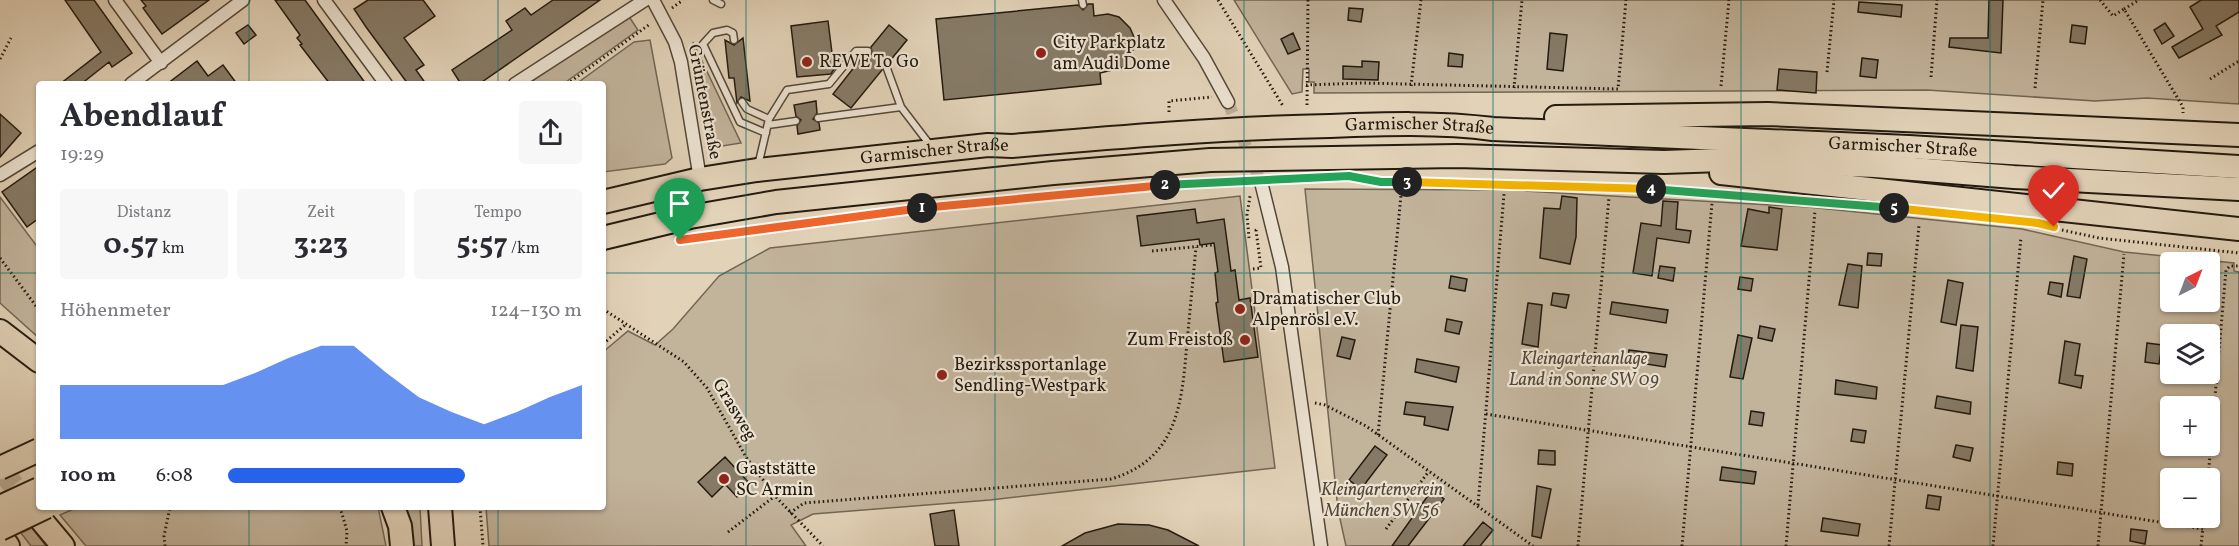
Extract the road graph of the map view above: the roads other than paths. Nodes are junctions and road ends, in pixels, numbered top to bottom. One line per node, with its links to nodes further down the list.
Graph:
1 (115, 0): 11 (street)
2 (243, 0): 11 (street)
3 (324, 0): 14 (street)
4 (645, 0): 15 (street)
5 (653, 0): 31 (street, Grüntenstraße)
6 (713, 0): 8 (lane)
7 (1164, 0): 17 (street)
8 (722, 4)
9 (734, 39): 23 (lane)
10 (868, 51): 21 (lane)
11 (161, 63): 13 (street)
12 (886, 66): 18 (lane)
13 (135, 81)
14 (384, 81)
15 (520, 81)
16 (742, 102): 21 (lane)
17 (1228, 102)
18 (901, 107): 19 (lane); 25 (lane)
19 (818, 118)
20 (796, 121): 21 (lane)
21 (769, 122): 23 (lane)
22 (1456, 124): 24 (highway); 25 (highway, Garmischer Straße); 28 (highway, Garmischer Straße)
23 (766, 133): 29 (lane)
24 (2239, 135)
25 (934, 151): 29 (highway, Garmischer Straße)
26 (36, 153): 30 (street)
27 (1664, 162): 33 (highway, Garmischer Straße); 35 (highway); 36 (highway, Garmischer Straße)
28 (2239, 167)
29 (757, 170): 31 (highway, Garmischer Straße)
30 (0, 175)
31 (700, 179): 34 (highway, Garmischer Straße)
32 (1262, 186): 52 (street)
33 (2239, 189)
34 (606, 201)
35 (2239, 229)
36 (606, 237)
37 (0, 331): 38 (highway)
38 (36, 359)
39 (36, 451): 40 (highway, bridge)
40 (0, 468)
41 (36, 475): 43 (highway)
42 (36, 490): 44 (highway, bridge)
43 (0, 492)
44 (0, 507)
45 (394, 510): 50 (highway)
46 (440, 510): 51 (highway)
47 (44, 514): 48 (highway, bridge); 49 (highway)
48 (4, 538)
49 (63, 546)
50 (402, 546)
51 (443, 546)
52 (1321, 546)

